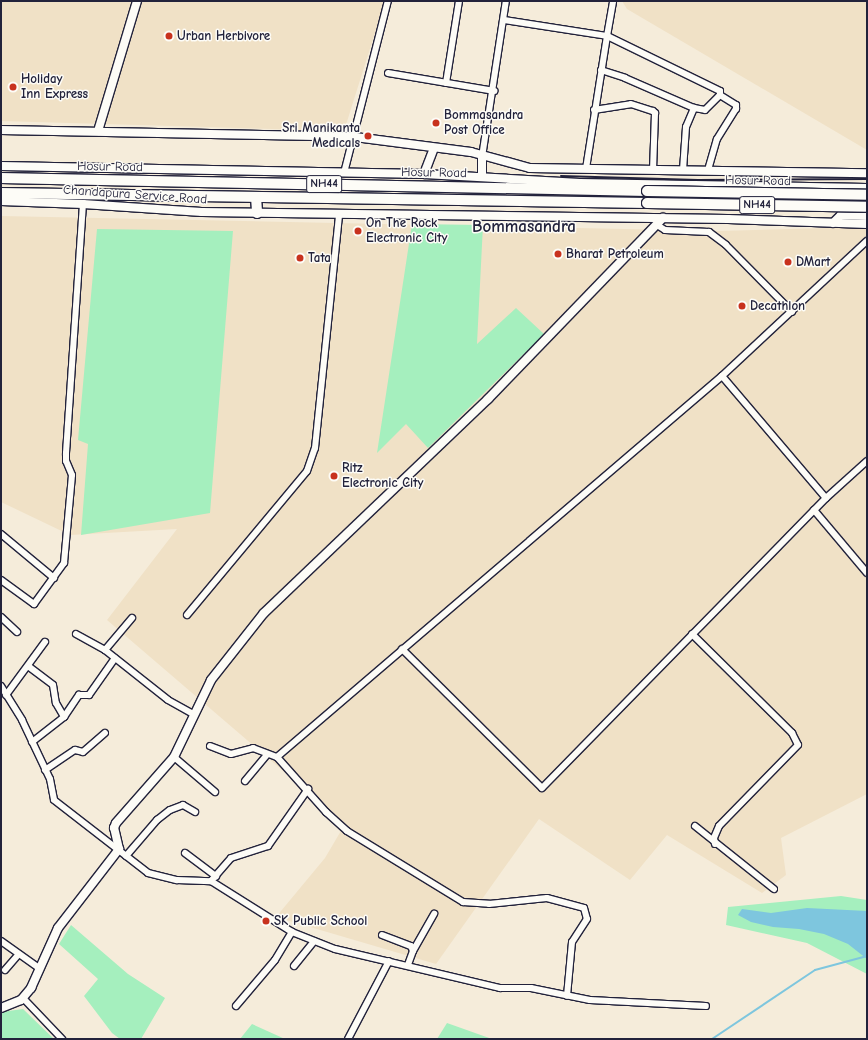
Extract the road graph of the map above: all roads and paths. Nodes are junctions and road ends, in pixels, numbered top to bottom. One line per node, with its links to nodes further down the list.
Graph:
1 (137, 1): 16 (street)
2 (388, 1): 17 (street)
3 (459, 1): 10 (street)
4 (506, 1): 6 (street)
5 (611, 1): 7 (street)
6 (504, 20): 7 (street); 11 (street)
7 (607, 36): 8 (street); 12 (street)
8 (601, 70): 13 (street); 14 (street)
9 (388, 73): 10 (street)
10 (446, 83): 11 (street)
11 (494, 91): 19 (street)
12 (720, 95): 13 (street); 25 (street)
13 (694, 108): 24 (street)
14 (594, 110): 22 (street); 23 (street)
15 (1, 130): 16 (street)
16 (98, 131): 17 (street)
17 (356, 137): 18 (street); 26 (street)
18 (434, 148): 19 (street); 28 (street)
19 (482, 157): 21 (street); 29 (street)
20 (1, 166): 26 (street)
21 (530, 168): 22 (street); 31 (street)
22 (586, 168): 23 (street)
23 (653, 169): 24 (street)
24 (683, 170): 25 (street)
25 (708, 170): 27 (street)
26 (344, 173): 28 (street)
27 (867, 173)
28 (424, 174): 29 (street)
29 (482, 177): 31 (street)
30 (1, 178): 35 (highway, Hosur Road / NH44, bridge)
31 (529, 180): 32 (street)
32 (851, 188): 33 (street); 42 (street)
33 (867, 188)
34 (1, 192): 36 (highway, Hosur Road / NH44)
35 (867, 195)
36 (256, 197): 39 (highway, Hosur Road / NH44, bridge); 40 (highway)
37 (1, 201): 38 (street, Chandapura Service Road)
38 (83, 204): 40 (street, Chandapura Service Road); 56 (street)
39 (867, 207)
40 (262, 213): 41 (street, Chandapura Service Road)
41 (340, 215): 44 (street, Chandapura Service Road); 58 (street)
42 (849, 216): 43 (street); 45 (street)
43 (867, 216)
44 (663, 218): 45 (street, Chandapura Service Road); 47 (street)
45 (833, 223): 46 (street, Chandapura Service Road)
46 (867, 224)
47 (657, 225): 49 (street); 71 (street)
48 (867, 241): 49 (street)
49 (792, 312): 50 (street)
50 (722, 376): 52 (street); 65 (street)
51 (867, 461): 52 (street)
52 (826, 498): 53 (street)
53 (814, 510): 55 (street); 63 (street)
54 (1, 534): 56 (street)
55 (866, 571)
56 (54, 578): 57 (street)
57 (1, 580)
58 (187, 615)
59 (1, 617): 61 (street)
60 (132, 618): 66 (street)
61 (18, 632)
62 (76, 634): 66 (street)
63 (692, 634): 65 (street); 85 (street)
64 (45, 642): 68 (street)
65 (402, 649): 78 (street)
66 (105, 650): 67 (street)
67 (115, 658): 71 (street); 72 (street)
68 (28, 666): 70 (street); 72 (street)
69 (1, 686): 70 (street)
70 (6, 695): 74 (street)
71 (193, 714): 77 (street)
72 (64, 717): 74 (street)
73 (105, 733): 79 (street)
74 (32, 742): 79 (street)
75 (210, 746): 76 (street)
76 (268, 754): 78 (street); 80 (street)
77 (174, 757): 82 (street); 86 (street)
78 (278, 757): 81 (street)
79 (45, 770): 86 (street)
80 (245, 781)
81 (308, 789): 89 (street); 104 (street)
82 (215, 792)
83 (195, 812): 88 (street)
84 (695, 826): 85 (street)
85 (714, 844): 91 (street)
86 (119, 849): 88 (street); 102 (street)
87 (185, 853): 89 (street)
88 (126, 856): 90 (street)
89 (216, 876): 90 (street)
90 (211, 881): 93 (street)
91 (774, 889)
92 (434, 914): 97 (street)
93 (292, 932): 96 (street); 106 (street)
94 (382, 935): 97 (street)
95 (1, 941): 98 (street)
96 (314, 941): 99 (street); 101 (street)
97 (413, 950): 100 (street)
98 (18, 954): 102 (street); 103 (street)
99 (389, 961): 100 (street); 110 (street)
100 (408, 965): 104 (street)
101 (294, 966)
102 (39, 968): 105 (street)
103 (6, 970)
104 (567, 996): 107 (street)
105 (23, 998): 108 (street); 109 (street)
106 (236, 1006)
107 (706, 1006)
108 (1, 1008)
109 (62, 1039)
110 (348, 1039)

